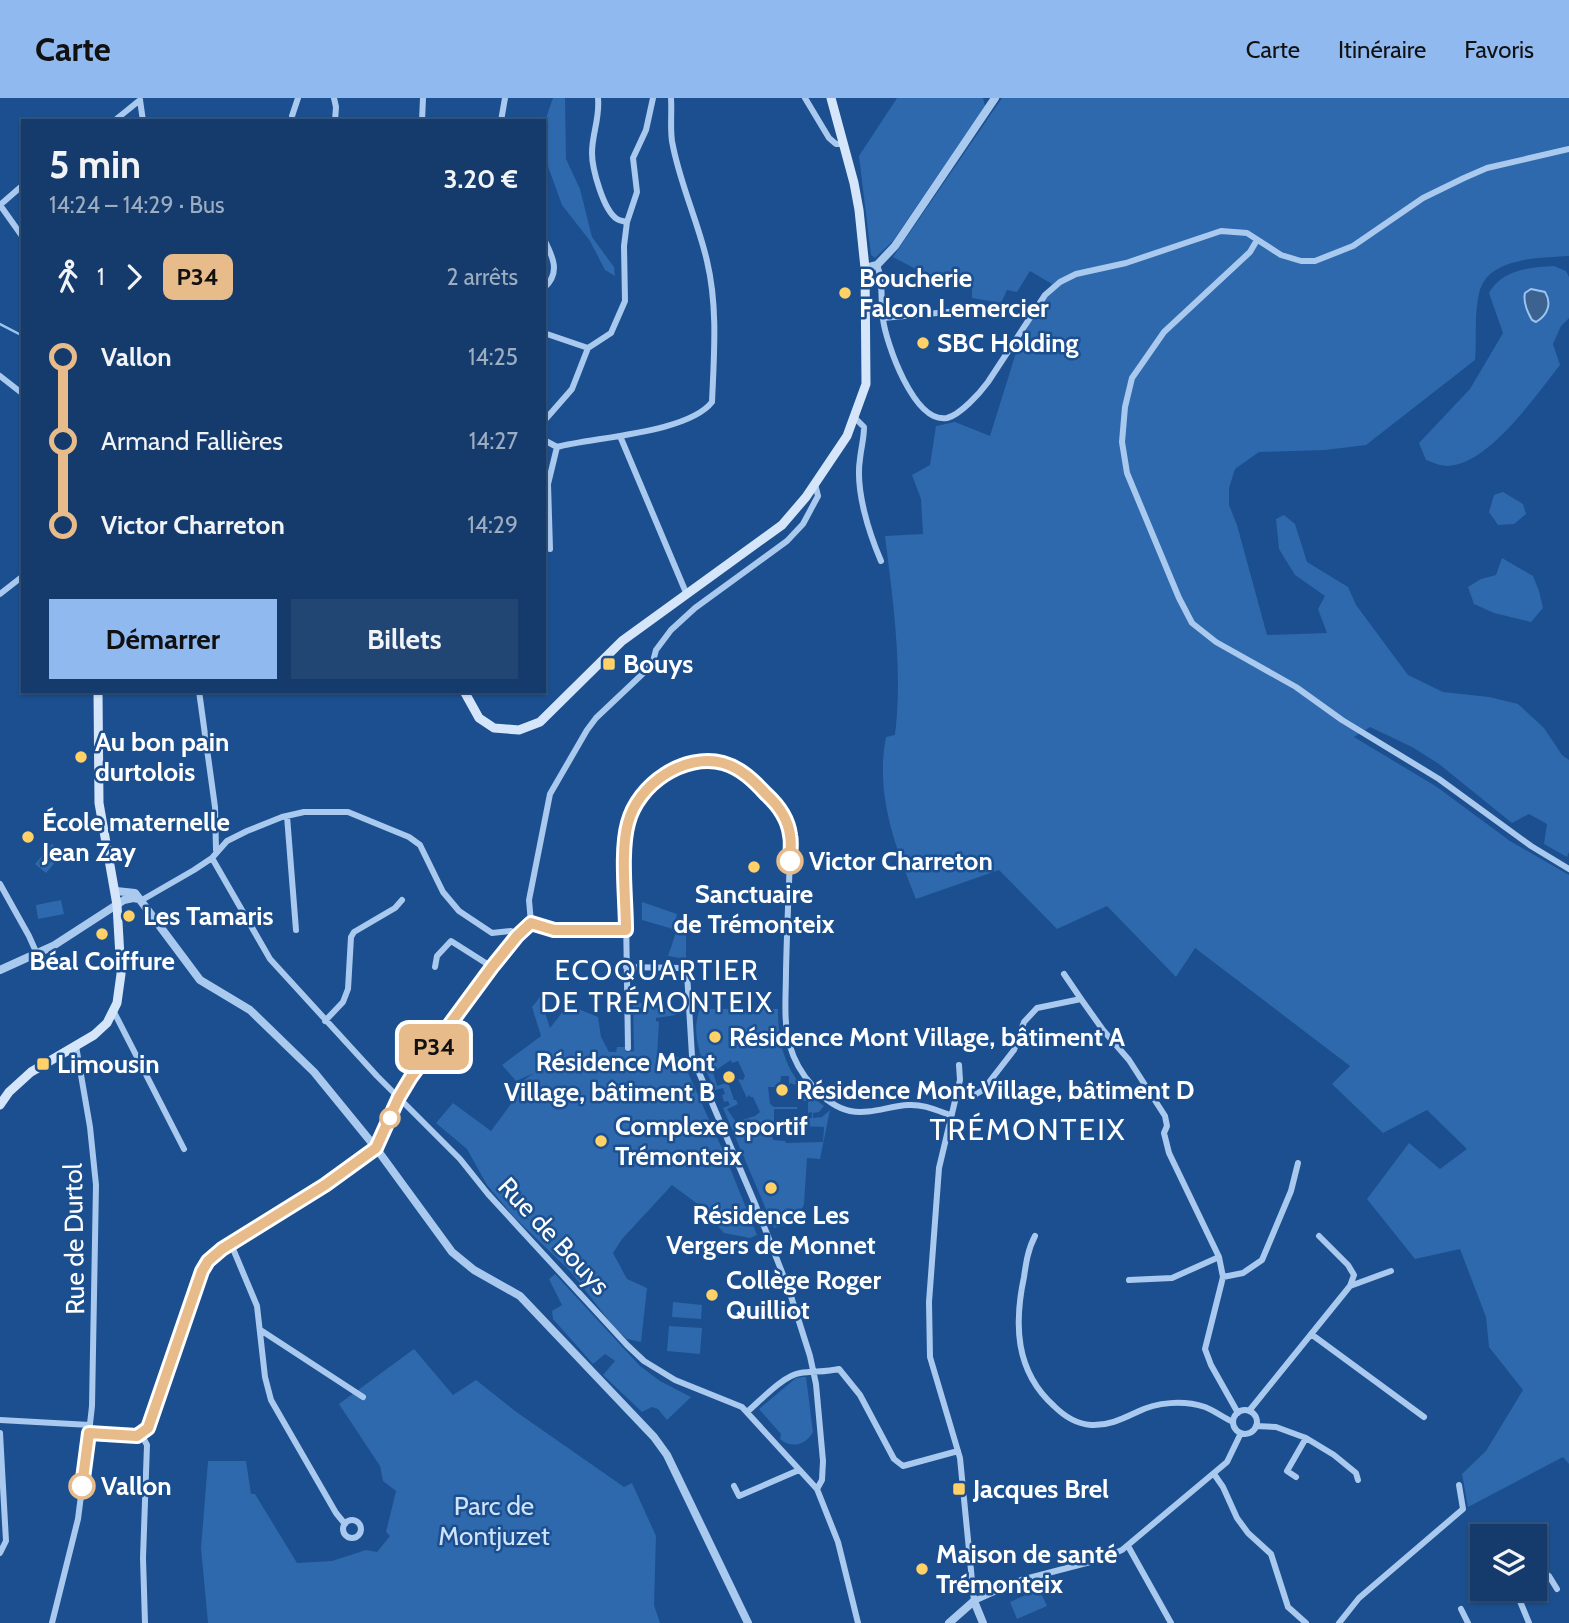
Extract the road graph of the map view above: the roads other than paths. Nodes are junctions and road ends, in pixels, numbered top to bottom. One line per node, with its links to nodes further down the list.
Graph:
1 (298, 98): 12 (street)
2 (334, 98): 15 (street)
3 (423, 98): 16 (street)
4 (505, 98): 17 (street)
5 (598, 98): 22 (street)
6 (653, 98): 22 (street)
7 (671, 98): 37 (street)
8 (805, 98): 18 (street)
9 (831, 98): 18 (main road)
10 (995, 98): 26 (street)
11 (140, 99): 13 (street); 14 (street)
12 (292, 116)
13 (116, 119)
14 (143, 119)
15 (335, 119)
16 (422, 119)
17 (501, 119)
18 (844, 144): 27 (main road)
19 (1569, 149): 24 (street)
20 (21, 187): 21 (street)
21 (0, 205): 23 (street)
22 (628, 222): 32 (street)
23 (21, 235)
24 (1257, 240): 30 (street); 52 (street)
25 (546, 243): 28 (street)
26 (877, 265): 27 (street); 30 (street)
27 (864, 268): 35 (main road)
28 (546, 286)
29 (979, 314): 30 (street)
30 (883, 318)
31 (546, 334): 32 (street)
32 (588, 348): 36 (street)
33 (0, 376): 34 (street)
34 (21, 392)
35 (855, 418): 40 (main road); 42 (street)
36 (546, 419)
37 (620, 436): 39 (street); 45 (street)
38 (546, 441): 39 (street)
39 (556, 447): 41 (street)
40 (815, 484): 45 (main road); 58 (street)
41 (550, 549)
42 (881, 561)
43 (21, 578): 44 (street)
44 (0, 594)
45 (687, 595): 48 (main road)
46 (98, 693): 54 (main road)
47 (199, 693): 50 (street)
48 (465, 693)
49 (287, 816): 50 (street); 59 (street); 61 (street)
50 (216, 850): 51 (street)
51 (212, 858): 55 (street); 70 (street, Rue de Bouys)
52 (1569, 869)
53 (0, 884): 62 (street)
54 (116, 891): 55 (street); 57 (main road)
55 (142, 900): 57 (street); 78 (street)
56 (402, 900): 70 (street)
57 (117, 905): 62 (street); 69 (main road)
58 (531, 923): 60 (street); 61 (street)
59 (296, 930)
60 (626, 930): 65 (street); 77 (street)
61 (517, 936): 64 (street)
62 (37, 954): 66 (street)
63 (435, 967): 64 (street)
64 (492, 967): 74 (street)
65 (626, 967): 72 (street); 91 (street)
66 (0, 970)
67 (1064, 974): 68 (street)
68 (1081, 999): 75 (street); 84 (street)
69 (114, 1012): 71 (main road); 79 (street)
70 (325, 1021): 74 (street, Rue de Bouys)
71 (76, 1046): 76 (main road); 100 (street, Rue de Durtol)
72 (628, 1048)
73 (959, 1065): 75 (street)
74 (399, 1097): 78 (street); 94 (street, Rue de Bouys)
75 (954, 1097): 77 (street)
76 (0, 1105)
77 (950, 1115): 105 (street)
78 (376, 1148): 83 (street); 123 (street)
79 (184, 1149)
80 (1298, 1163): 86 (street)
81 (1035, 1236): 98 (street)
82 (1320, 1236): 88 (street)
83 (231, 1244): 89 (street); 103 (street)
84 (1219, 1257): 86 (street); 87 (street)
85 (1391, 1271): 88 (street)
86 (1223, 1277): 95 (street)
87 (1129, 1280)
88 (1350, 1286): 90 (street)
89 (262, 1331): 92 (street); 113 (street)
90 (1311, 1334): 93 (street); 96 (street)
91 (814, 1373): 94 (street); 105 (street); 112 (street)
92 (363, 1397)
93 (1249, 1411): 95 (street); 99 (street)
94 (747, 1412): 106 (street, Rue de Bouys)
95 (1238, 1413): 98 (street)
96 (1424, 1417)
97 (0, 1420): 100 (street)
98 (1233, 1422): 102 (street)
99 (1256, 1426): 102 (street); 104 (street)
100 (90, 1429): 103 (street); 121 (street, Rue de Durtol)
101 (0, 1433): 115 (street)
102 (1241, 1433): 107 (street)
103 (141, 1434): 122 (street)
104 (1306, 1438): 108 (street); 109 (street)
105 (958, 1451): 118 (street)
106 (799, 1470): 111 (street); 112 (street, Rue de Bouys)
107 (1214, 1474): 114 (street); 128 (street)
108 (1296, 1477)
109 (1358, 1480)
110 (1459, 1485): 129 (street)
111 (734, 1486)
112 (817, 1489): 124 (street, Rue de Bouys)
113 (345, 1524)
114 (1128, 1546): 118 (street); 127 (street)
115 (0, 1553)
116 (1547, 1574): 117 (street)
117 (1557, 1588)
118 (974, 1601): 125 (street); 126 (street)
119 (1520, 1601): 131 (street)
120 (1461, 1609): 130 (street)
121 (52, 1623)
122 (145, 1623)
123 (748, 1623)
124 (858, 1623)
125 (949, 1623)
126 (983, 1623)
127 (1171, 1623)
128 (1306, 1623)
129 (1339, 1623)
130 (1468, 1623)
131 (1529, 1623)

